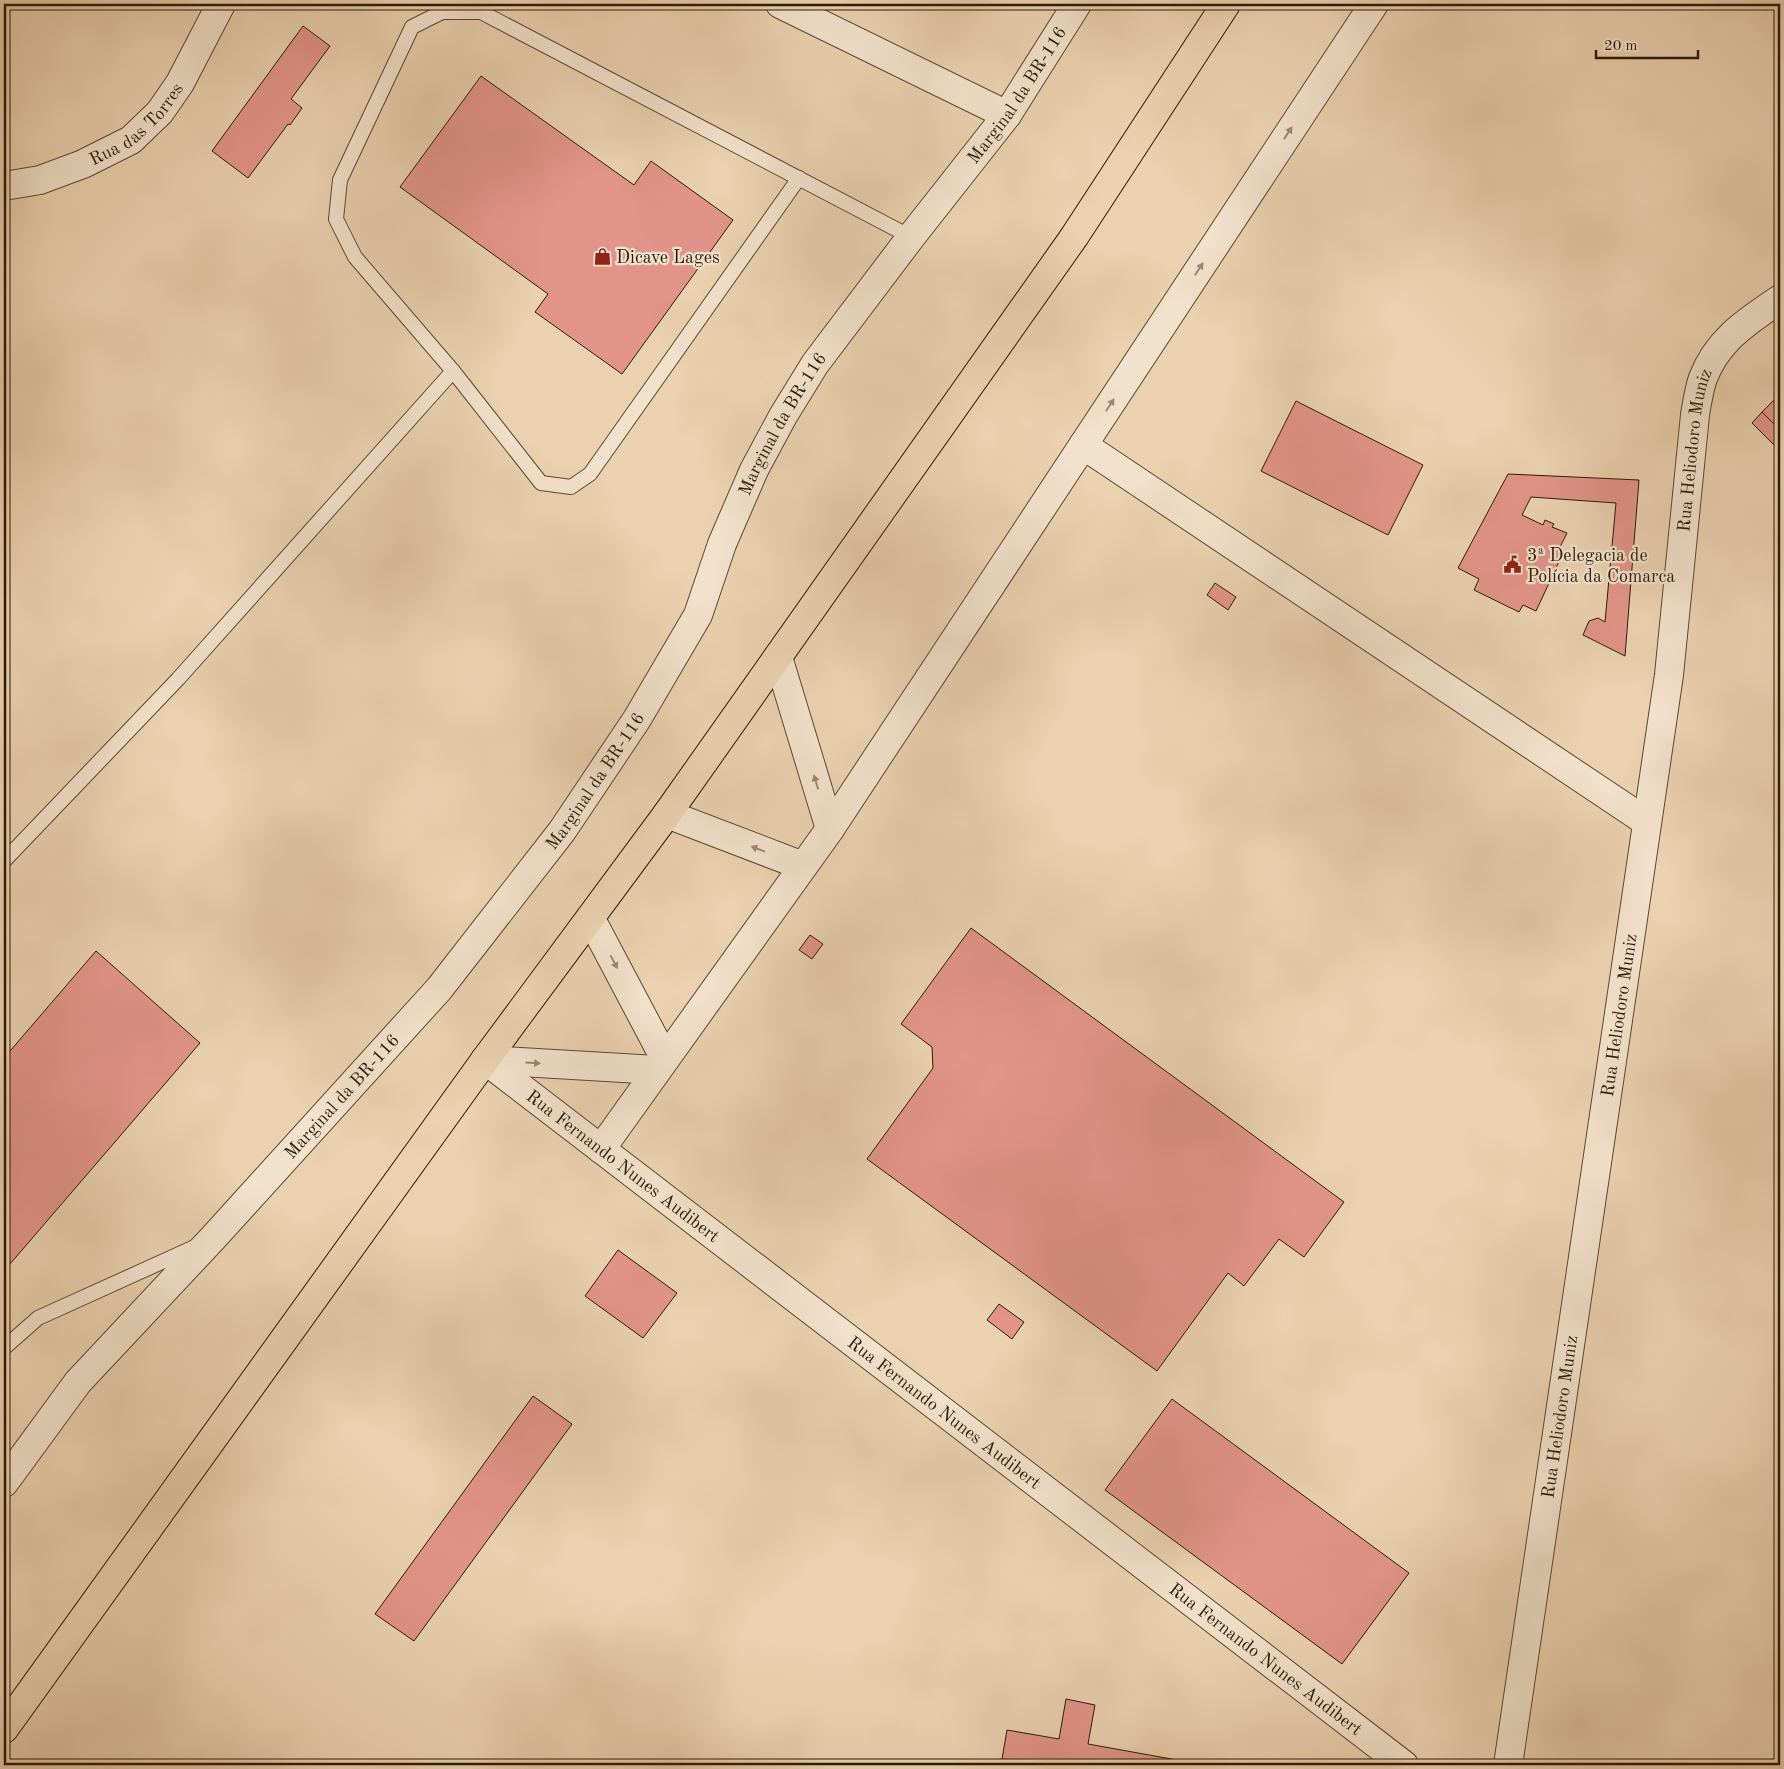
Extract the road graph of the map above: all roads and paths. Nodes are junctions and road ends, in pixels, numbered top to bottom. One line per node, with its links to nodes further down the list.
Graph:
1 (221, 4): 8 (street, Rua das Torres)
2 (780, 4): 6 (street)
3 (1077, 4): 6 (street, Marginal da BR-116)
4 (1226, 4): 13 (highway)
5 (1374, 4): 12 (street, one-way to 5)
6 (1007, 115): 9 (street, Marginal da BR-116)
7 (799, 178): 9 (lane); 11 (lane); 11 (lane)
8 (4, 186)
9 (911, 237): 23 (street, Marginal da BR-116)
10 (1780, 299): 15 (street, Rua Heliodoro Muniz)
11 (453, 371): 17 (lane)
12 (1083, 445): 15 (street); 16 (street)
13 (778, 657): 14 (highway); 16 (street, one-way to 13)
14 (668, 814): 18 (street, one-way to 14); 19 (highway)
15 (1646, 822): 28 (street, Rua Heliodoro Muniz)
16 (830, 829): 18 (street)
17 (4, 861)
18 (803, 866): 21 (street)
19 (591, 919): 20 (highway); 21 (street, one-way to 21)
20 (485, 1060): 21 (street, one-way to 21); 22 (street, Rua Fernando Nunes Audibert); 26 (highway)
21 (661, 1065): 22 (street)
22 (601, 1149): 27 (street, Rua Fernando Nunes Audibert)
23 (213, 1238): 24 (lane); 25 (street, Marginal da BR-116)
24 (4, 1348)
25 (4, 1483)
26 (4, 1729)
27 (1404, 1765)
28 (1508, 1765)

